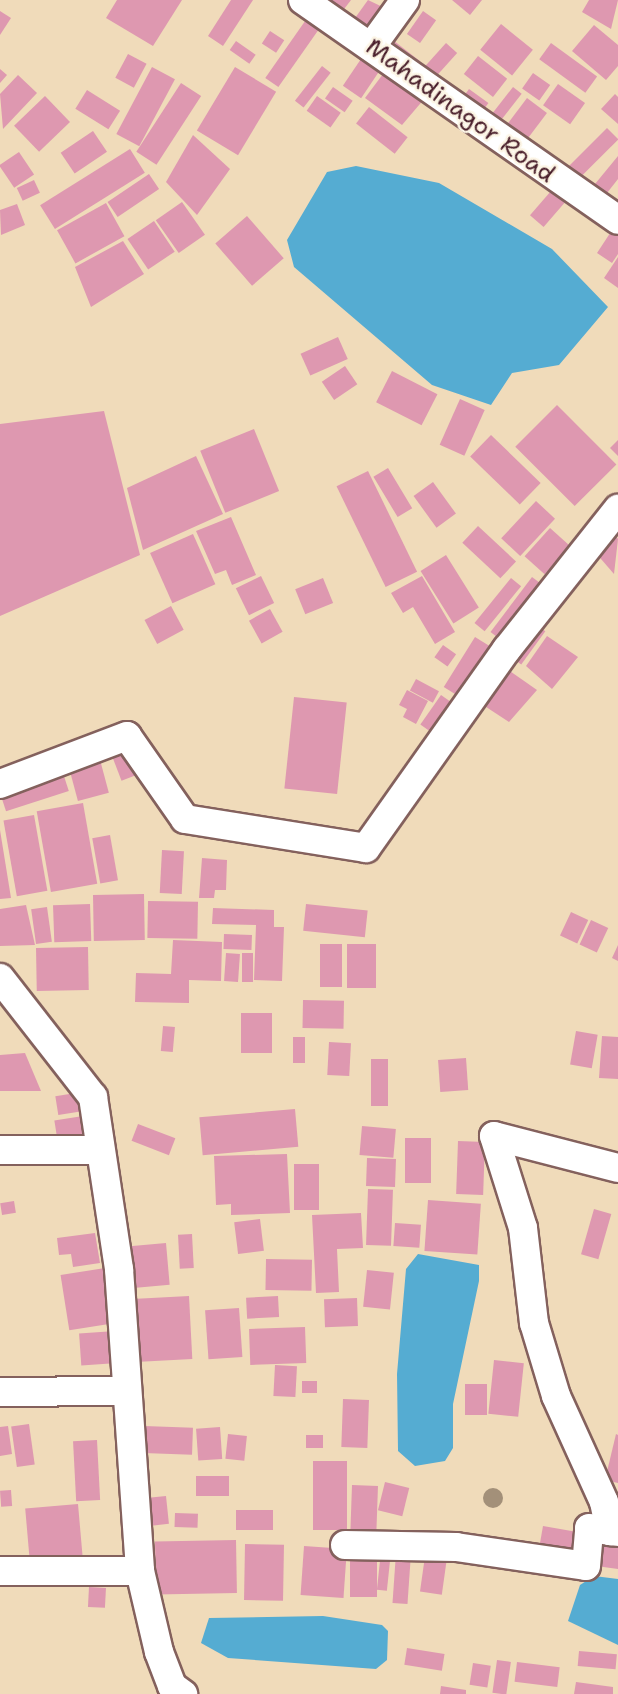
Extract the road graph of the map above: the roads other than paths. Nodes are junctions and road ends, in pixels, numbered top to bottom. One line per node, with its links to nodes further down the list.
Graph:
1 (303, 0): 3 (street, Mahadinagor Road)
2 (405, 0): 3 (street)
3 (372, 47): 4 (street, Mahadinagor Road)
4 (618, 220)
5 (618, 509): 6 (street)
6 (0, 784)
7 (0, 978): 9 (street)
8 (0, 1150): 9 (street)
9 (96, 1150): 11 (street)
10 (618, 1168): 13 (street)
11 (125, 1391): 12 (street); 16 (street)
12 (0, 1392)
13 (614, 1532): 14 (street)
14 (345, 1545)
15 (0, 1571): 16 (street)
16 (140, 1571): 17 (street)
17 (183, 1694)

